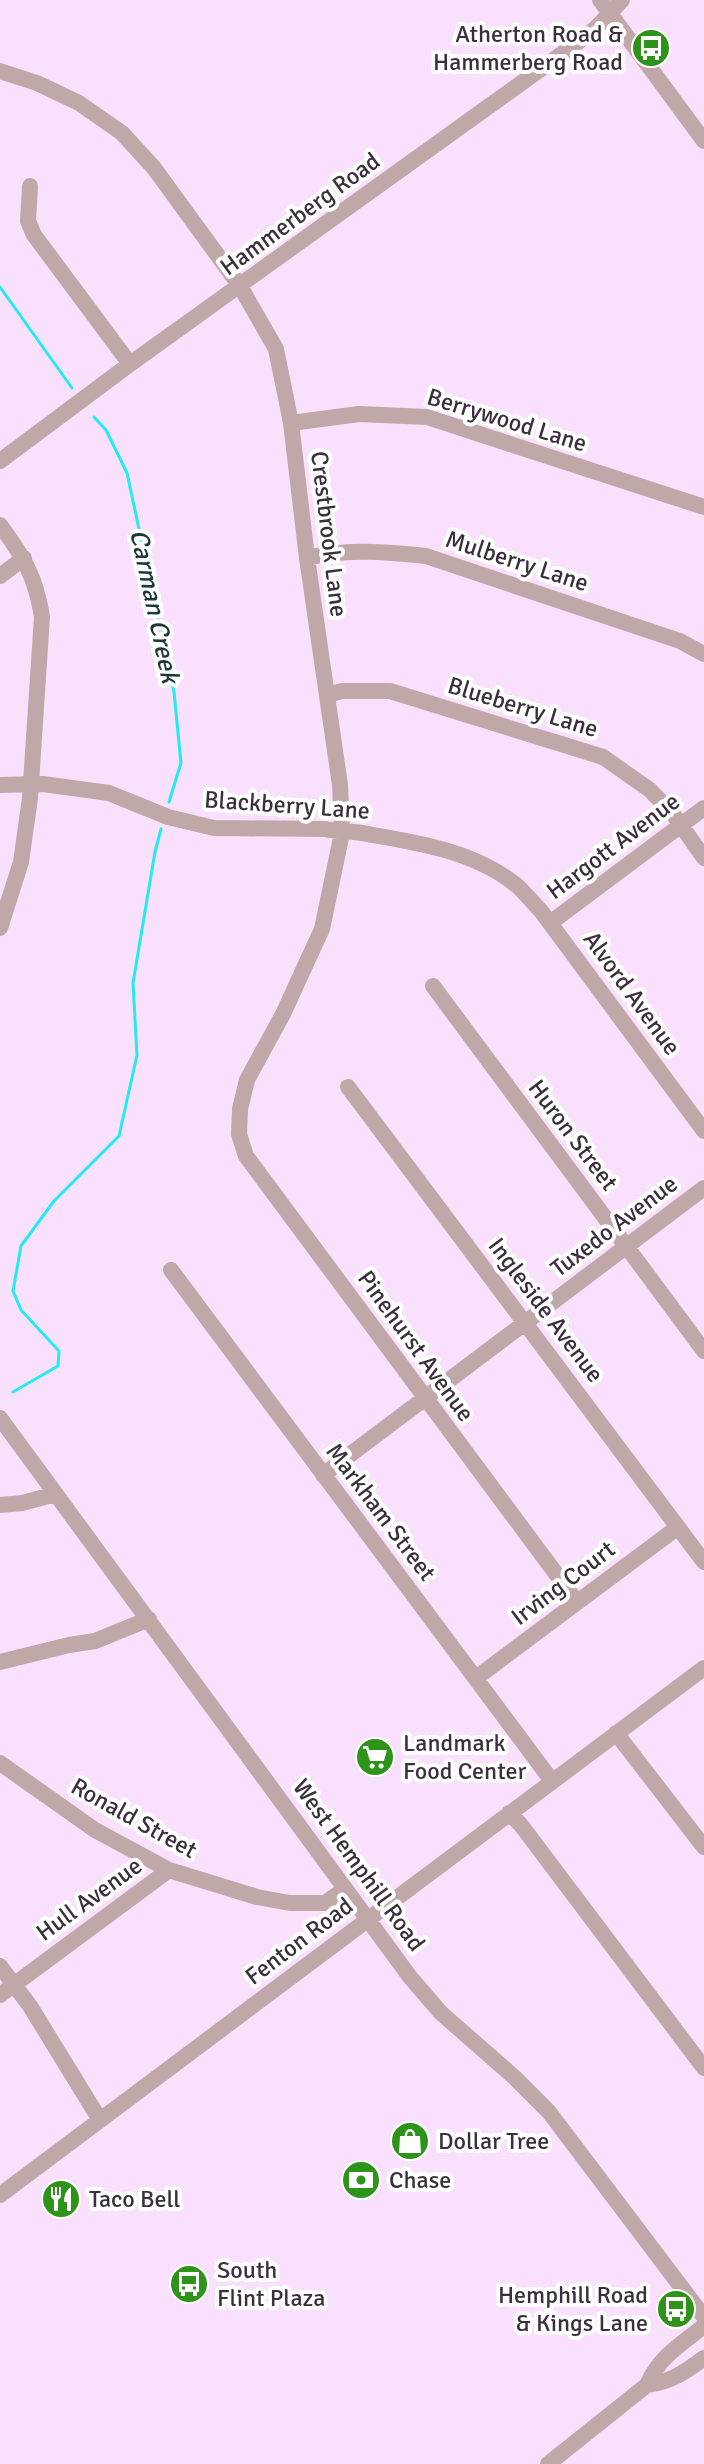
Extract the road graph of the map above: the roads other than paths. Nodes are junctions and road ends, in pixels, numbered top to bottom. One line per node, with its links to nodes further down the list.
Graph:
1 (622, 0): 2 (street, Hammerberg Road)
2 (605, 7): 4 (street); 6 (street, Hammerberg Road)
3 (0, 71): 6 (street, Crestbrook Lane)
4 (704, 141)
5 (30, 186): 7 (street)
6 (240, 286): 7 (street, Hammerberg Road); 8 (street, Crestbrook Lane)
7 (130, 364): 9 (street, Hammerberg Road)
8 (291, 423): 10 (street, Berrywood Lane); 13 (street, Crestbrook Lane)
9 (0, 461)
10 (704, 507)
11 (0, 525): 12 (street)
12 (24, 558): 14 (street); 18 (street)
13 (307, 558): 15 (street, Mulberry Lane); 16 (street, Crestbrook Lane)
14 (0, 576)
15 (704, 654)
16 (327, 695): 20 (street, Blueberry Lane); 21 (street, Crestbrook Lane)
17 (0, 785): 18 (street, Blackberry Lane)
18 (30, 786): 21 (street, Blackberry Lane); 24 (street)
19 (704, 808): 20 (street, Hargott Avenue)
20 (680, 826): 22 (street, Blueberry Lane); 23 (street, Hargott Avenue)
21 (342, 833): 23 (street, Blackberry Lane); 27 (street, Crestbrook Lane)
22 (704, 858)
23 (550, 923): 28 (street, Alvord Avenue)
24 (0, 928)
25 (433, 986): 30 (street, Huron Street)
26 (348, 1087): 32 (street, Ingleside Avenue)
27 (240, 1109): 34 (street, Pinehurst Avenue)
28 (704, 1131)
29 (704, 1188): 30 (street, Tuxedo Avenue)
30 (627, 1247): 32 (street, Tuxedo Avenue); 33 (street, Huron Street)
31 (171, 1270): 36 (street, Markham Street)
32 (526, 1322): 34 (street, Tuxedo Avenue); 39 (street, Ingleside Avenue)
33 (704, 1351)
34 (424, 1398): 36 (street, Tuxedo Avenue); 41 (street, Pinehurst Avenue)
35 (0, 1418): 37 (street, West Hemphill Road)
36 (323, 1475): 45 (street, Markham Street)
37 (56, 1494): 38 (street); 42 (street, West Hemphill Road)
38 (0, 1505)
39 (678, 1527): 40 (street, Ingleside Avenue); 41 (street, Irving Court)
40 (704, 1562)
41 (577, 1602): 45 (street, Irving Court)
42 (149, 1619): 43 (street); 52 (street, West Hemphill Road)
43 (0, 1662)
44 (704, 1668): 46 (street, Fenton Road)
45 (476, 1678): 48 (street, Markham Street)
46 (616, 1733): 48 (street, Fenton Road); 50 (street)
47 (0, 1763): 51 (street, Ronald Street)
48 (552, 1781): 49 (street, Fenton Road)
49 (509, 1813): 53 (street, Fenton Road); 57 (street)
50 (704, 1847)
51 (169, 1870): 52 (street, Ronald Street); 55 (street, Hull Avenue)
52 (345, 1889): 53 (street, West Hemphill Road)
53 (367, 1919): 58 (street, Fenton Road); 60 (street, West Hemphill Road)
54 (0, 1966): 55 (street)
55 (14, 1984): 56 (street, Hull Avenue); 58 (street)
56 (0, 1995)
57 (704, 2068)
58 (100, 2120): 59 (street, Fenton Road)
59 (0, 2195)
60 (704, 2317)
61 (704, 2326): 63 (street)
62 (704, 2358): 63 (street)
63 (647, 2385): 64 (street)
64 (548, 2464)

